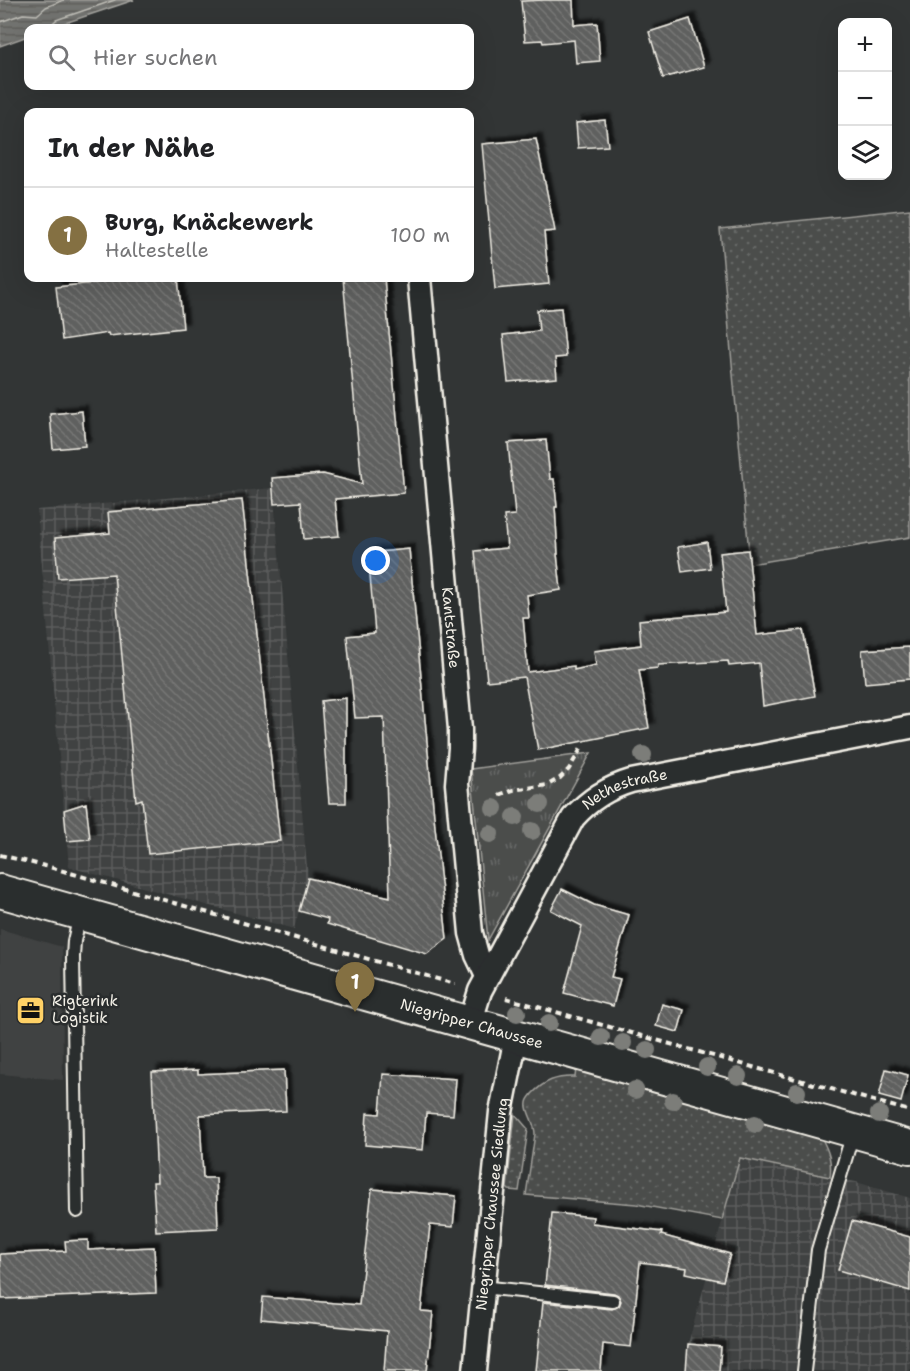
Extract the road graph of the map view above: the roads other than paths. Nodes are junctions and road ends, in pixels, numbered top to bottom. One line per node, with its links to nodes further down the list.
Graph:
1 (419, 282): 5 (street, Kantstraße)
2 (910, 728): 5 (street, Nethestraße)
3 (0, 891): 4 (main road, Niegripper Chaussee)
4 (81, 914): 6 (main road, Niegripper Chaussee); 10 (lane)
5 (487, 976): 6 (street, Nethestraße)
6 (470, 1024): 7 (main road, Niegripper Chaussee)
7 (516, 1037): 8 (main road, Niegripper Chaussee); 11 (street, Niegripper Chaussee Siedlung)
8 (854, 1131): 9 (main road, Niegripper Chaussee); 14 (lane)
9 (910, 1147)
10 (77, 1211)
11 (483, 1287): 12 (lane); 13 (street, Niegripper Chaussee Siedlung)
12 (613, 1301)
13 (475, 1371)
14 (804, 1371)

